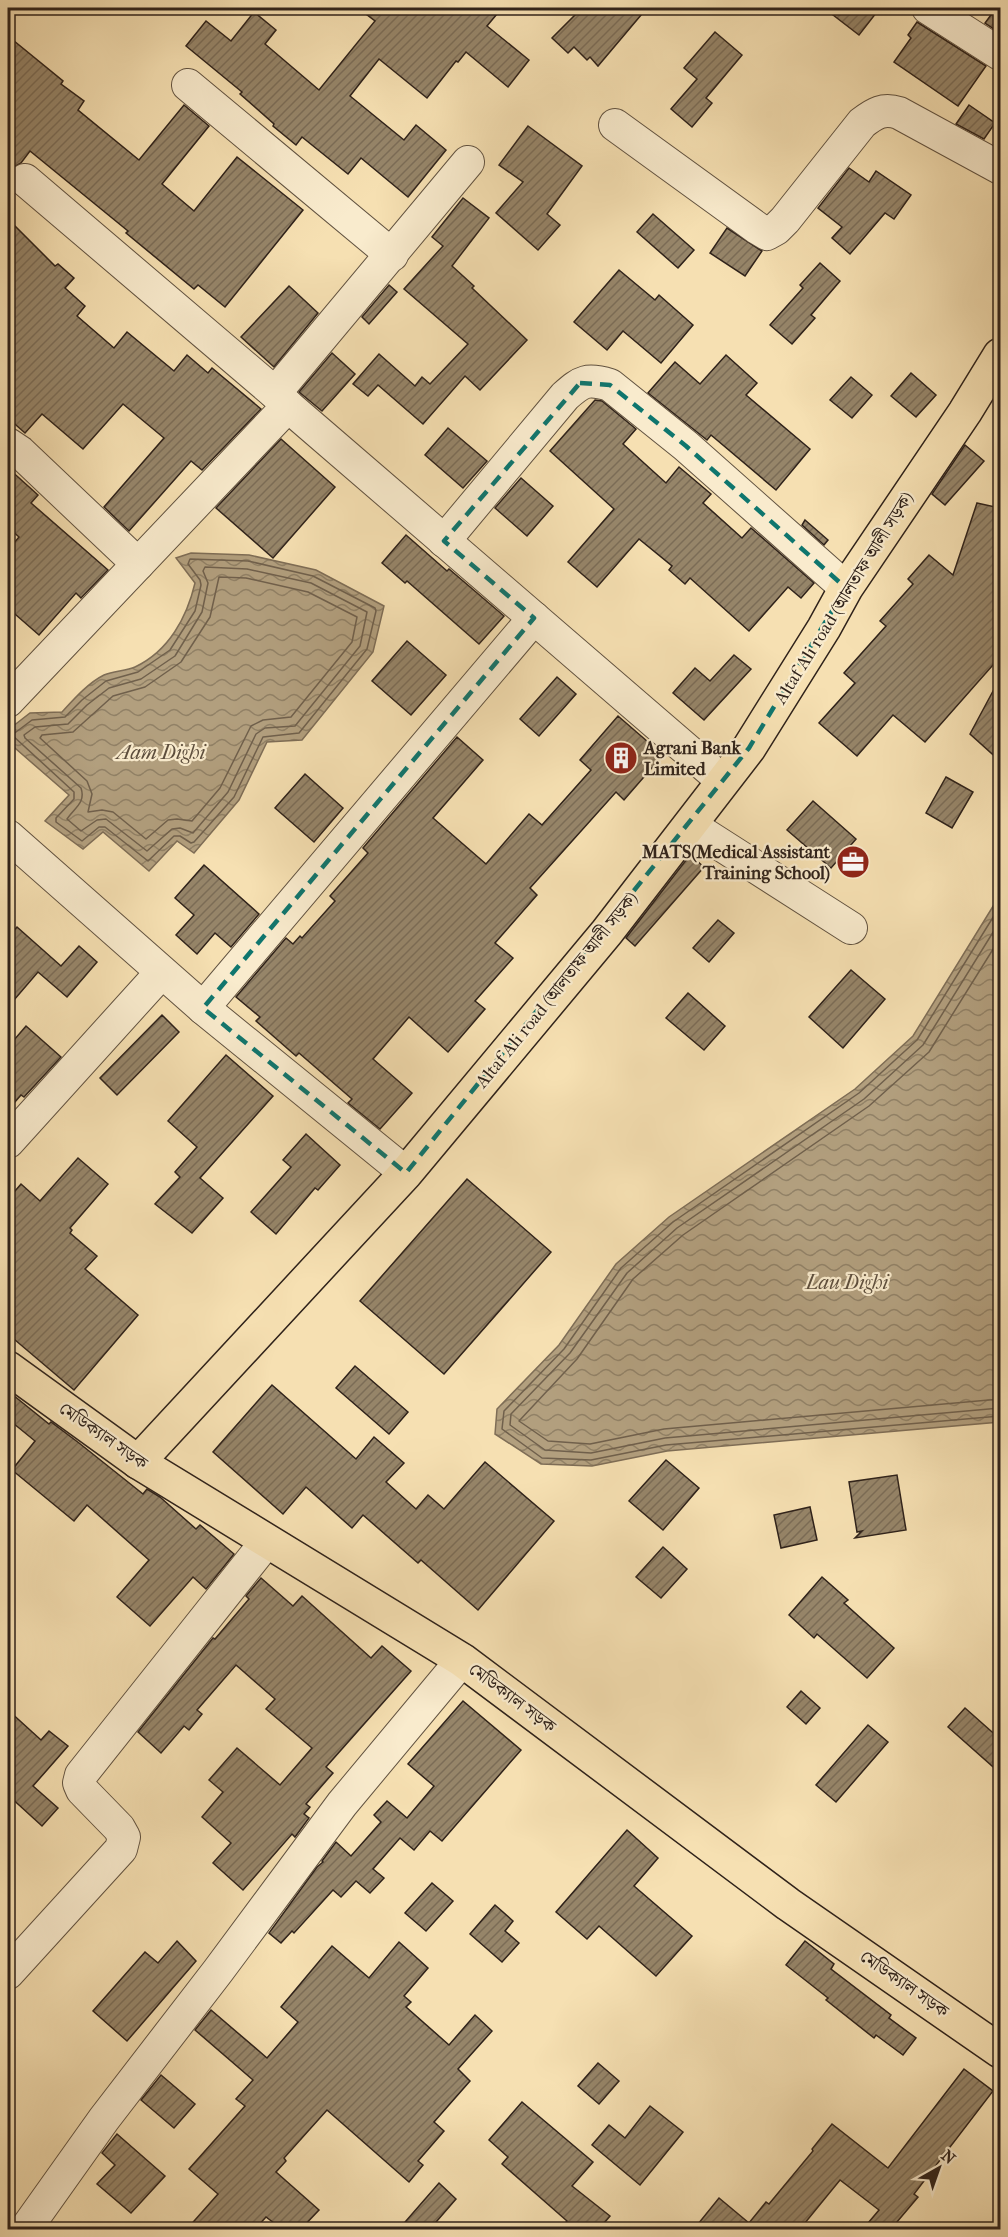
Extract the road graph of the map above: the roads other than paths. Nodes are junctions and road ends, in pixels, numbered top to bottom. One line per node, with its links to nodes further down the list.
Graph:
1 (928, 8): 2 (street)
2 (1000, 54)
3 (188, 85): 8 (street)
4 (615, 125): 6 (street)
5 (468, 162): 8 (street)
6 (1000, 168)
7 (25, 180): 10 (street)
8 (392, 255): 10 (street)
9 (1000, 355): 14 (main road, Altaf Ali road (আলতাফ আলী সড়ক))
10 (282, 399): 12 (street); 13 (street)
11 (8, 444): 13 (street)
12 (444, 541): 14 (street); 15 (street)
13 (138, 564): 16 (street)
14 (846, 588): 17 (main road, Altaf Ali road (আলতাফ আলী সড়ক))
15 (534, 618): 17 (street); 22 (street)
16 (8, 701)
17 (723, 781): 18 (main road, Altaf Ali road (আলতাফ আলী সড়ক))
18 (690, 825): 20 (street); 24 (main road, Altaf Ali road (আলতাফ আলী সড়ক))
19 (8, 836): 21 (street)
20 (851, 928)
21 (162, 973): 22 (street); 23 (street)
22 (202, 1008): 24 (street)
23 (8, 1142)
24 (406, 1173): 26 (main road, Altaf Ali road (আলতাফ আলী সড়ক))
25 (8, 1368): 26 (main road, মেডিক্যাল সড়ক)
26 (138, 1462): 27 (main road, মেডিক্যাল সড়ক)
27 (267, 1541): 28 (main road, মেডিক্যাল সড়ক); 29 (street)
28 (462, 1660): 30 (main road, মেডিক্যাল সড়ক); 33 (street)
29 (8, 1973)
30 (1000, 2051)
31 (8, 2223): 32 (street)
32 (15, 2229)
33 (26, 2229)

